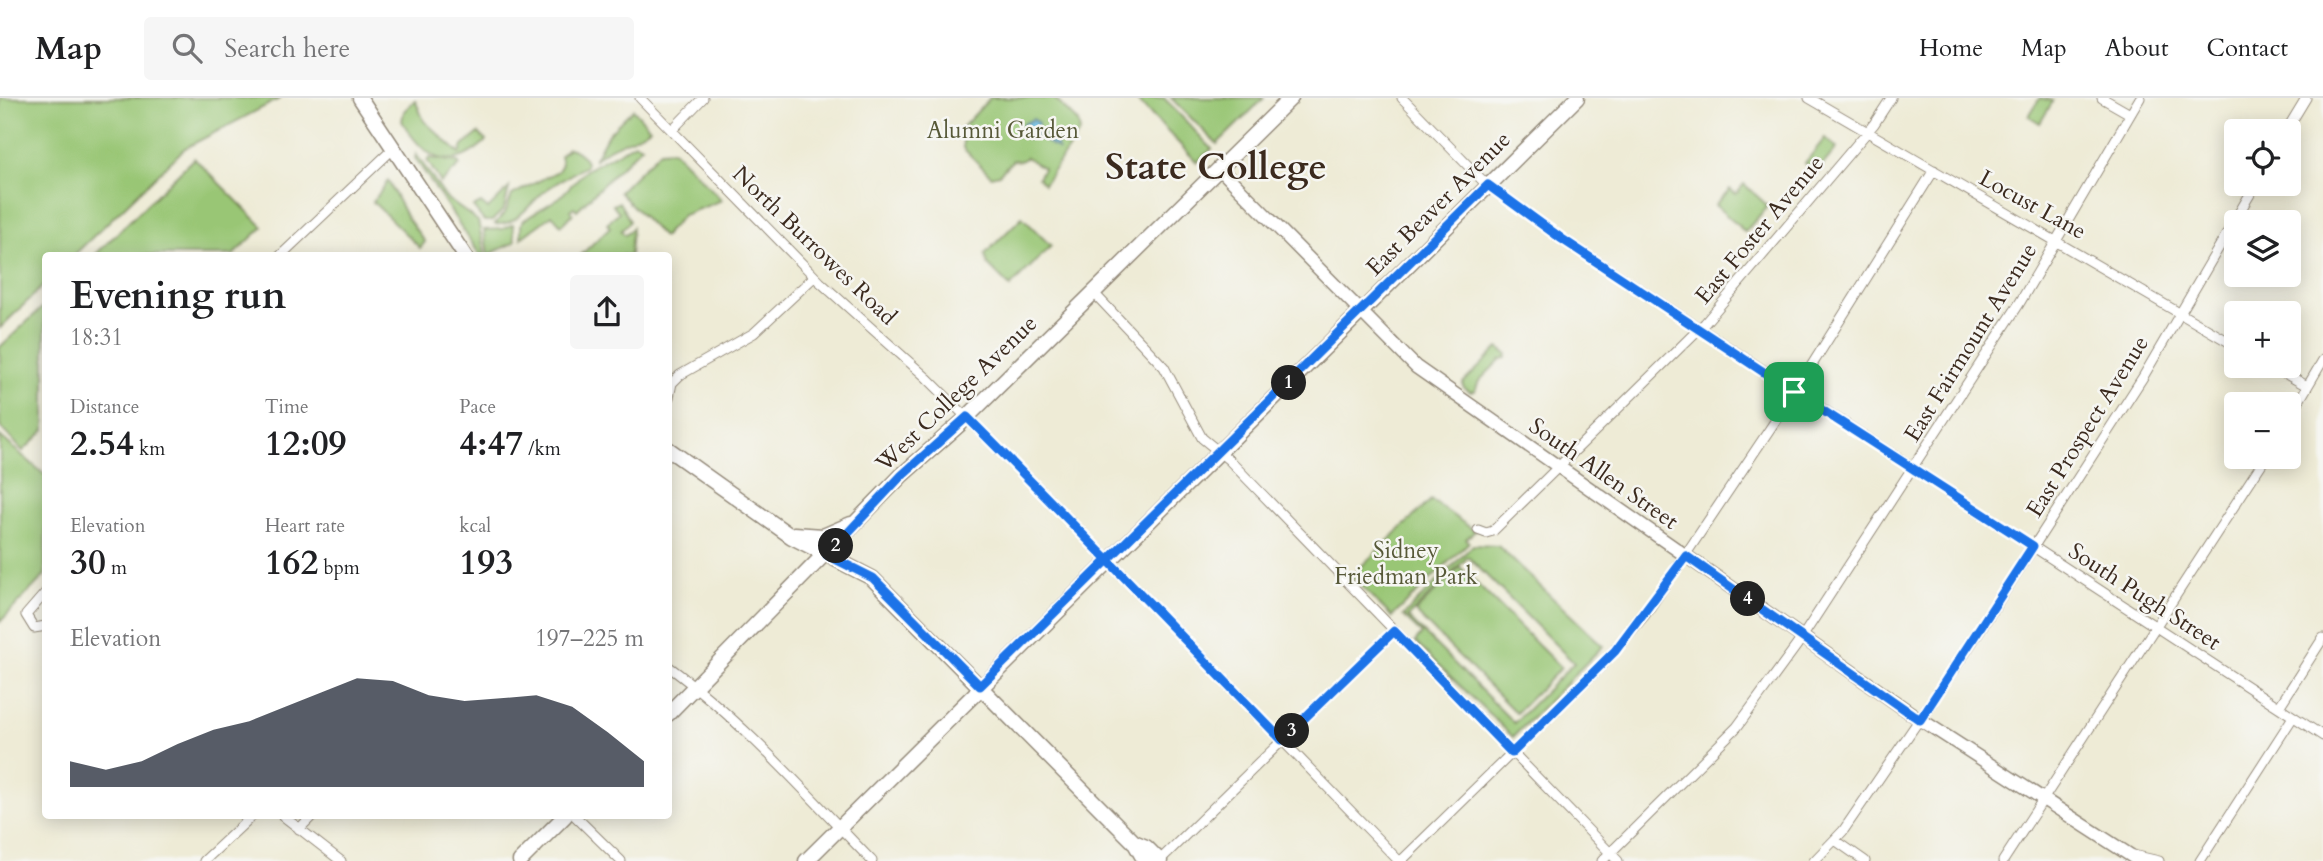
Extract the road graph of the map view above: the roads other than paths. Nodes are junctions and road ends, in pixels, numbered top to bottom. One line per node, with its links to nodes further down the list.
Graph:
1 (360, 98): 16 (main road)
2 (640, 98): 14 (street, North Burrowes Road)
3 (703, 98): 14 (street)
4 (1291, 98): 17 (main road, West College Avenue)
5 (1402, 98): 19 (street, South Pugh Street)
6 (1577, 98): 19 (main road, East Beaver Avenue)
7 (1809, 98): 15 (street, Locust Lane)
8 (1891, 98): 15 (street, East Foster Avenue)
9 (2102, 98): 12 (street)
10 (2140, 98): 12 (street, East Fairmount Avenue)
11 (2306, 98): 13 (street)
12 (2130, 114): 21 (street, East Fairmount Avenue)
13 (2293, 119)
14 (672, 130): 24 (street, North Burrowes Road)
15 (1868, 131): 18 (street, Locust Lane); 28 (street, East Foster Avenue)
16 (395, 147): 22 (street); 23 (main road)
17 (1220, 169): 25 (main road, West College Avenue); 26 (street, South Allen Street)
18 (1934, 170): 21 (street, Locust Lane); 34 (street)
19 (1488, 185): 26 (main road, East Beaver Avenue); 28 (street, South Pugh Street)
20 (2249, 196): 27 (street, East Prospect Avenue)
21 (2056, 241): 27 (street, Locust Lane); 40 (street, East Fairmount Avenue)
22 (284, 252)
23 (462, 252)
24 (814, 277): 33 (street); 36 (street, North Burrowes Road)
25 (1093, 292): 36 (main road, West College Avenue); 37 (street)
26 (1360, 311): 37 (main road, East Beaver Avenue); 39 (street, South Allen Street)
27 (2180, 314): 29 (street, Locust Lane); 45 (street, East Prospect Avenue)
28 (1699, 328): 34 (street, South Pugh Street); 39 (street, East Foster Avenue)
29 (2224, 339)
30 (2323, 359): 32 (street)
31 (2293, 378): 32 (street)
32 (2307, 386): 35 (street)
33 (672, 388)
34 (1794, 392): 40 (street, South Pugh Street); 47 (street)
35 (2301, 397)
36 (967, 417): 42 (main road, West College Avenue); 48 (street, North Burrowes Road)
37 (1218, 451): 48 (main road, East Beaver Avenue); 52 (street)
38 (672, 454): 44 (main road)
39 (1560, 466): 43 (street, East Foster Avenue); 47 (street, South Allen Street)
40 (1913, 469): 45 (street, South Pugh Street); 53 (street, East Fairmount Avenue)
41 (2258, 469): 50 (street)
42 (864, 516): 44 (main road); 46 (main road, West College Avenue)
43 (1478, 530)
44 (782, 531): 46 (main road)
45 (2033, 546): 50 (street, South Pugh Street); 61 (street, East Prospect Avenue)
46 (822, 552): 56 (main road, West College Avenue); 57 (main road)
47 (1686, 556): 53 (street, South Allen Street); 64 (street)
48 (1109, 562): 57 (main road, East Beaver Avenue); 63 (street, North Burrowes Road)
49 (42, 597): 51 (street)
50 (2156, 626): 58 (street, South Pugh Street); 65 (street)
51 (42, 627)
52 (1394, 631): 63 (street); 64 (street)
53 (1802, 637): 61 (street, South Allen Street); 75 (street, East Fairmount Avenue)
54 (2323, 638): 58 (street)
55 (672, 669): 56 (street)
56 (696, 686): 59 (main road, West College Avenue); 71 (street)
57 (980, 686): 71 (main road, East Beaver Avenue); 74 (main road)
58 (2278, 707): 60 (street, South Pugh Street)
59 (672, 710)
60 (2293, 717): 62 (street, South Pugh Street); 93 (street)
61 (1920, 720): 65 (street, South Allen Street); 73 (street, East Prospect Avenue)
62 (2323, 736)
63 (1282, 740): 84 (street); 85 (street, North Burrowes Road)
64 (1512, 753): 75 (street); 85 (street)
65 (2043, 800): 76 (street, South Allen Street); 90 (street)
66 (249, 819): 77 (street)
67 (287, 819): 72 (street)
68 (309, 819): 72 (street)
69 (562, 819): 79 (main road)
70 (578, 819): 80 (street)
71 (839, 828): 81 (main road, East Beaver Avenue); 82 (street)
72 (299, 829): 78 (street)
73 (1835, 840): 88 (street, East Prospect Avenue); 89 (street)
74 (1134, 842): 83 (main road); 84 (main road)
75 (1610, 853): 86 (street, East Fairmount Avenue); 87 (street)
76 (2127, 853): 91 (street, South Allen Street); 92 (street)
77 (205, 861)
78 (341, 861)
79 (520, 861)
80 (621, 861)
81 (806, 861)
82 (872, 861)
83 (1145, 861)
84 (1159, 861)
85 (1400, 861)
86 (1602, 861)
87 (1618, 861)
88 (1814, 861)
89 (1865, 861)
90 (2003, 861)
91 (2139, 861)
92 (2159, 861)
93 (2200, 861)

